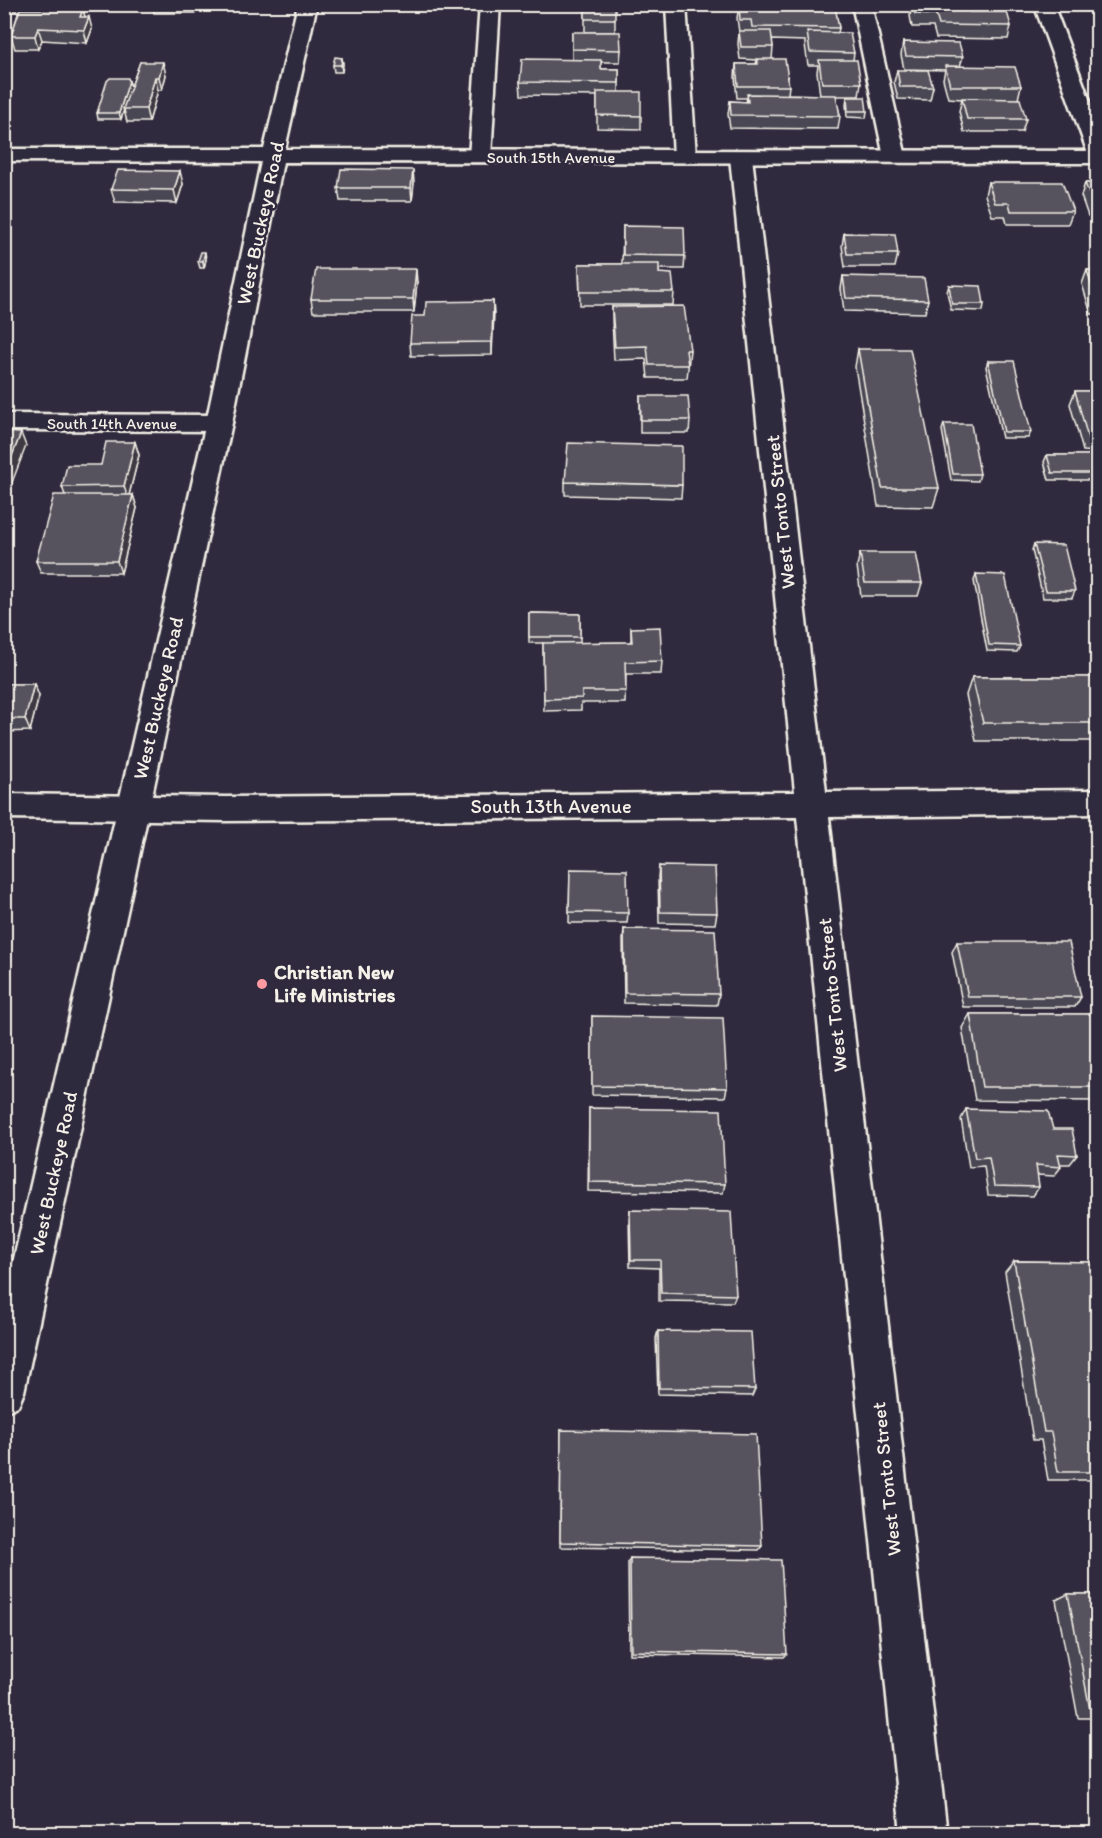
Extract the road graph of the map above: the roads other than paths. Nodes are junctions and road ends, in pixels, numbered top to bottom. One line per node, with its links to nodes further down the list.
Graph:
1 (308, 4): 8 (street, West Buckeye Road)
2 (490, 4): 9 (street)
3 (676, 4): 13 (street)
4 (861, 4): 11 (street)
5 (1043, 4): 6 (street)
6 (1098, 151)
7 (4, 156): 8 (street, South 15th Avenue)
8 (273, 156): 9 (street, South 15th Avenue); 15 (street, West Buckeye Road)
9 (480, 157): 13 (street, South 15th Avenue)
10 (741, 157): 11 (street, South 15th Avenue); 13 (street, South 15th Avenue); 17 (street, West Tonto Street)
11 (895, 157): 12 (street, South 15th Avenue)
12 (1098, 157)
13 (685, 158)
14 (4, 422): 15 (street, South 14th Avenue)
15 (219, 423): 19 (street, West Buckeye Road)
16 (1098, 802): 17 (street, South 13th Avenue)
17 (812, 804): 19 (street, South 13th Avenue); 21 (street, West Tonto Street)
18 (4, 806): 19 (street, South 13th Avenue)
19 (133, 809): 20 (street, West Buckeye Road)
20 (4, 1392)
21 (924, 1833)

